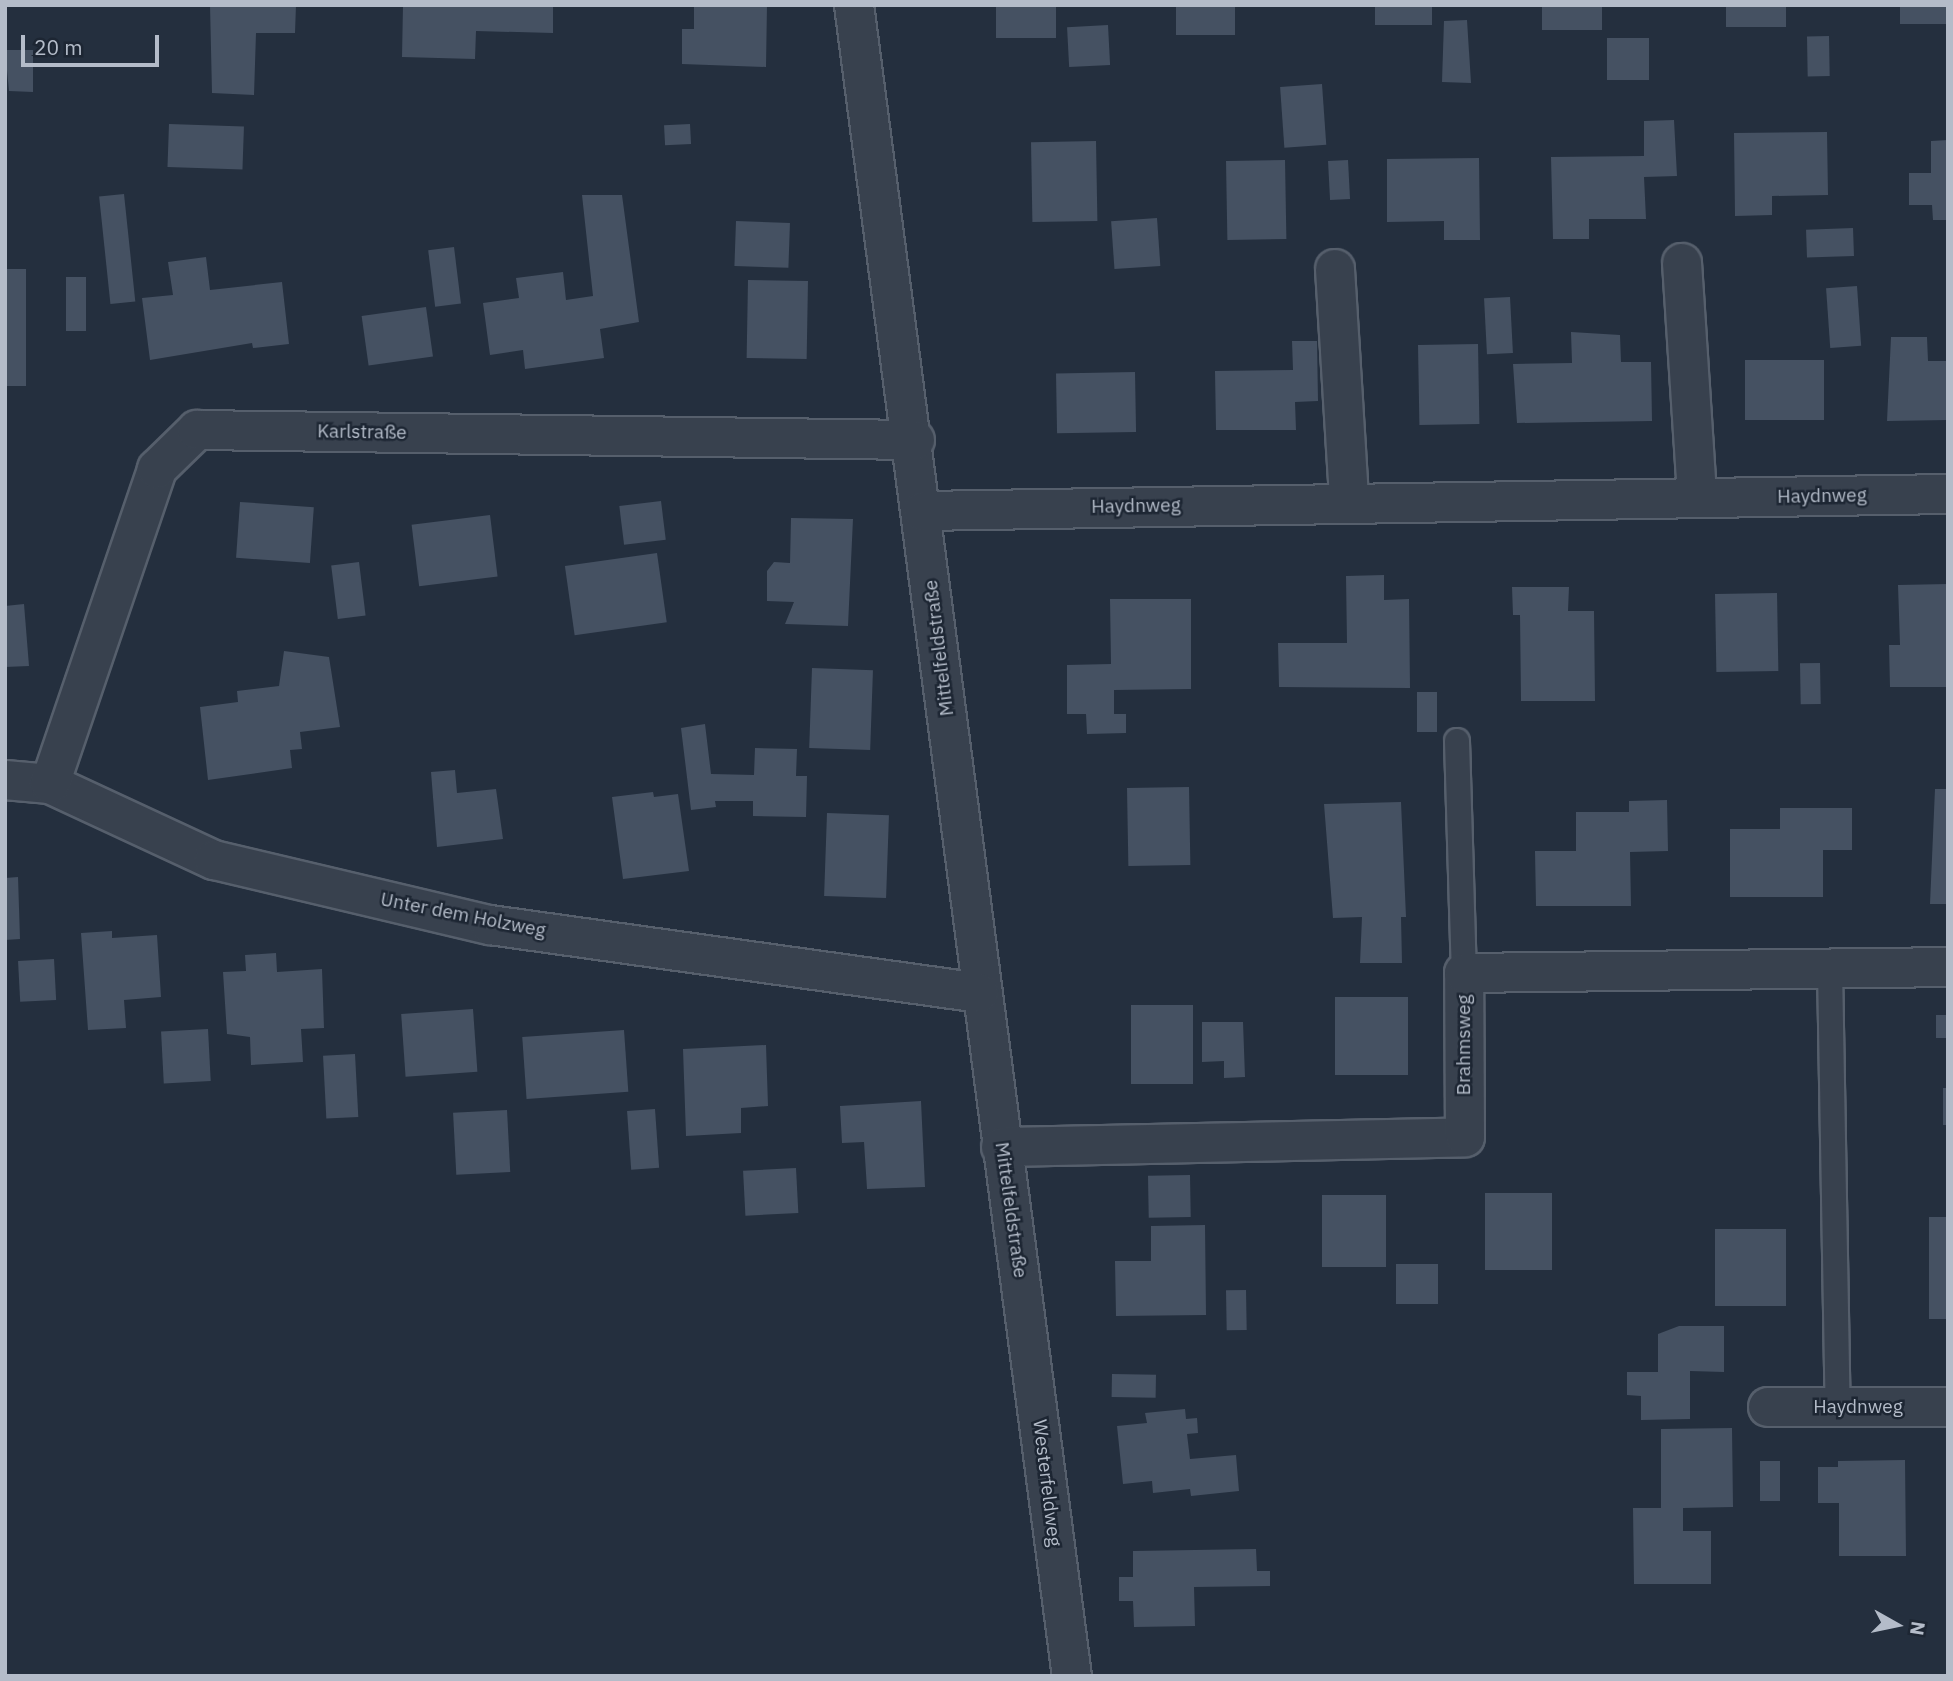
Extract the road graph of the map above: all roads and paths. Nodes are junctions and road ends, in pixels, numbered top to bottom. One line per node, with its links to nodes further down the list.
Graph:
1 (854, 5): 4 (street, Mittelfeldstraße)
2 (1682, 263): 6 (street)
3 (1335, 269): 7 (street)
4 (915, 440): 8 (street, Mittelfeldstraße); 11 (street, Karlstraße)
5 (1948, 494): 6 (street, Haydnweg)
6 (1697, 498): 7 (street, Haydnweg)
7 (1349, 501): 8 (street, Haydnweg)
8 (923, 511): 15 (street, Mittelfeldstraße)
9 (1457, 741): 14 (lane)
10 (5, 780): 11 (street, Unter dem Holzweg)
11 (50, 784): 15 (street, Unter dem Holzweg)
12 (1948, 967): 13 (street, Brahmsweg)
13 (1830, 968): 14 (street, Brahmsweg); 19 (lane)
14 (1464, 973): 16 (street, Brahmsweg)
15 (979, 993): 16 (street, Mittelfeldstraße)
16 (1001, 1147): 17 (street, Mittelfeldstraße)
17 (1022, 1290): 21 (street, Westerfeldweg)
18 (1768, 1407): 19 (street, Haydnweg)
19 (1838, 1407): 20 (street, Haydnweg)
20 (1948, 1407)
21 (1072, 1676)

